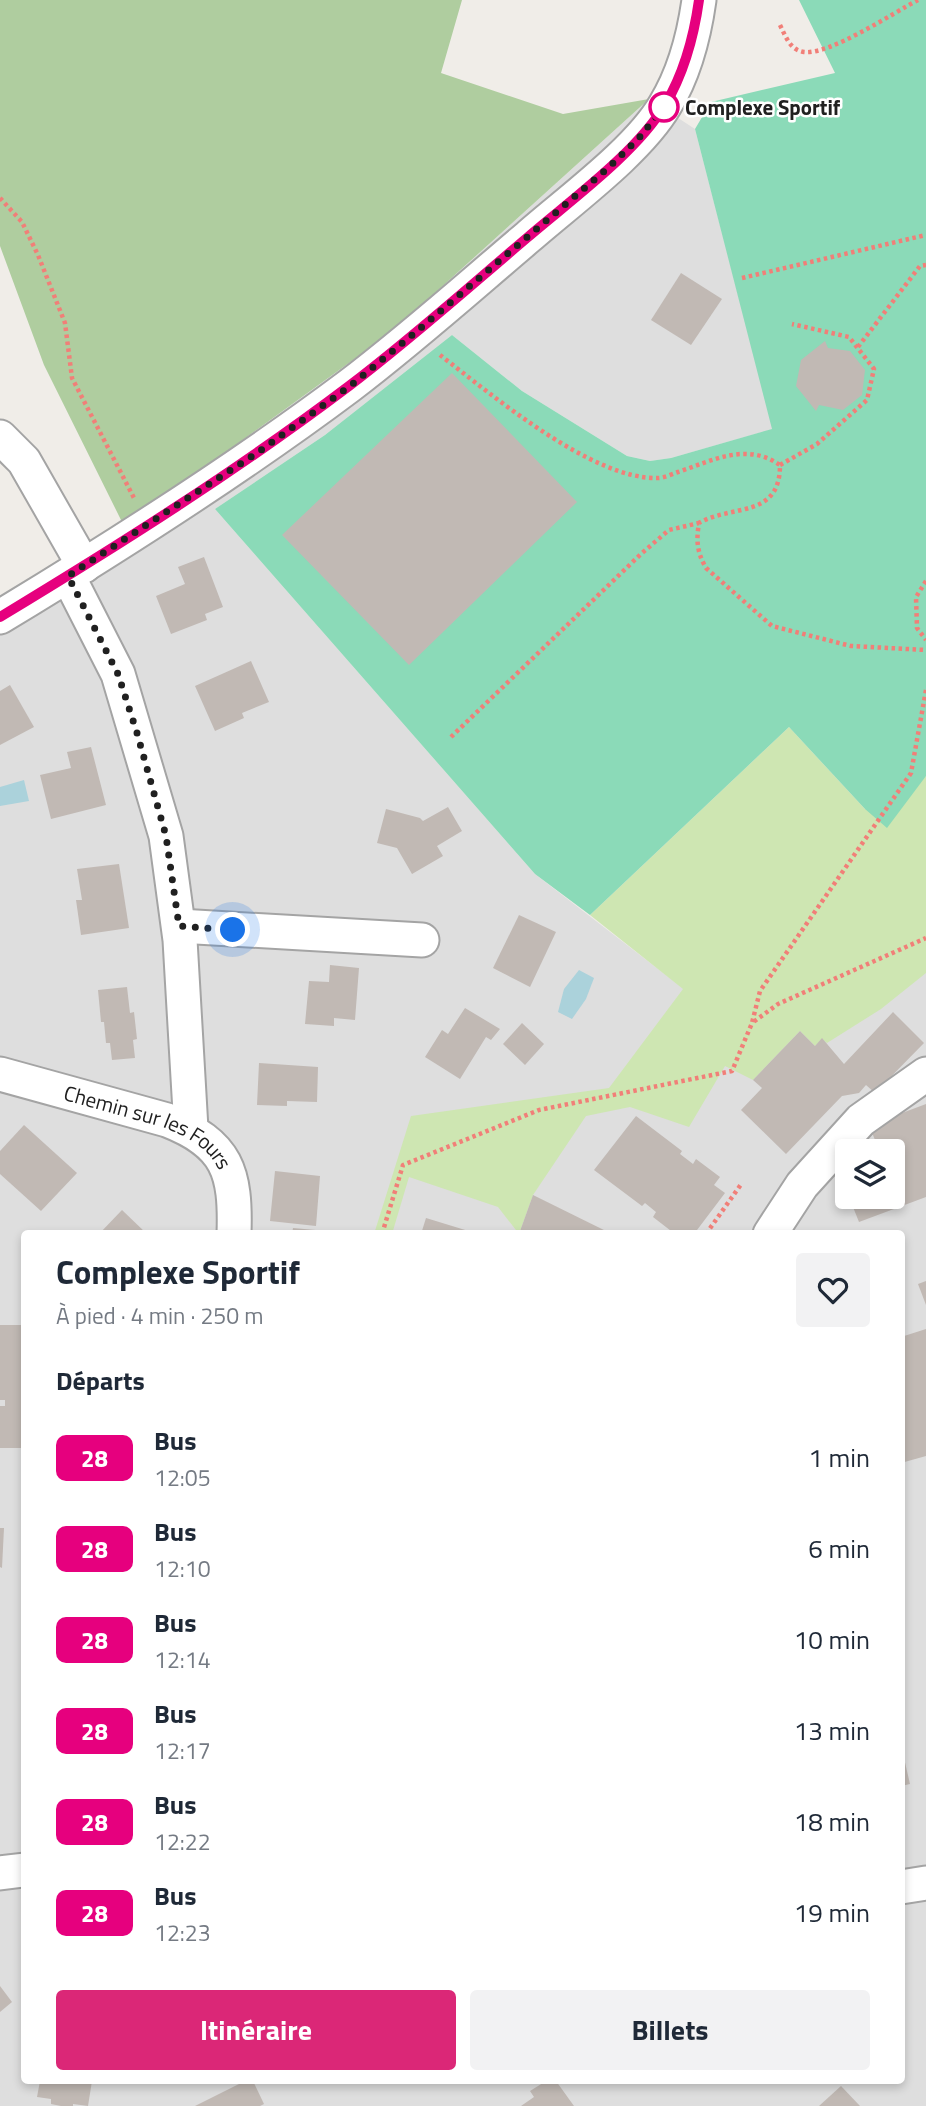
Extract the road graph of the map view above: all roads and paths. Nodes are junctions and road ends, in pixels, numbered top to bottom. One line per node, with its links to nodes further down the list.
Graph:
1 (699, 0): 9 (street)
2 (918, 0): 3 (path)
3 (780, 26)
4 (0, 198): 14 (path)
5 (926, 235): 7 (path)
6 (926, 265): 10 (path)
7 (742, 278)
8 (792, 324): 10 (path)
9 (416, 332): 12 (path); 14 (street)
10 (858, 348): 12 (path)
11 (0, 437): 15 (street)
12 (780, 465): 13 (path)
13 (699, 523): 19 (path); 21 (path)
14 (122, 542): 15 (street)
15 (76, 571): 17 (street); 22 (street)
16 (926, 581): 18 (path)
17 (0, 617)
18 (926, 640)
19 (926, 650)
20 (926, 690): 25 (path)
21 (452, 737)
22 (179, 926): 24 (street); 28 (street)
23 (926, 938): 25 (path)
24 (422, 940)
25 (752, 1023): 31 (path)
26 (0, 1074): 28 (street, Chemin sur les Fours)
27 (926, 1074): 33 (street)
28 (191, 1129): 30 (street, Chemin sur les Fours)
29 (742, 1184): 32 (path)
30 (234, 1230)
31 (383, 1230)
32 (709, 1230)
33 (773, 1230)
34 (21, 1870): 35 (street)
35 (0, 1873)
36 (926, 1883): 37 (street)
37 (905, 1886)

